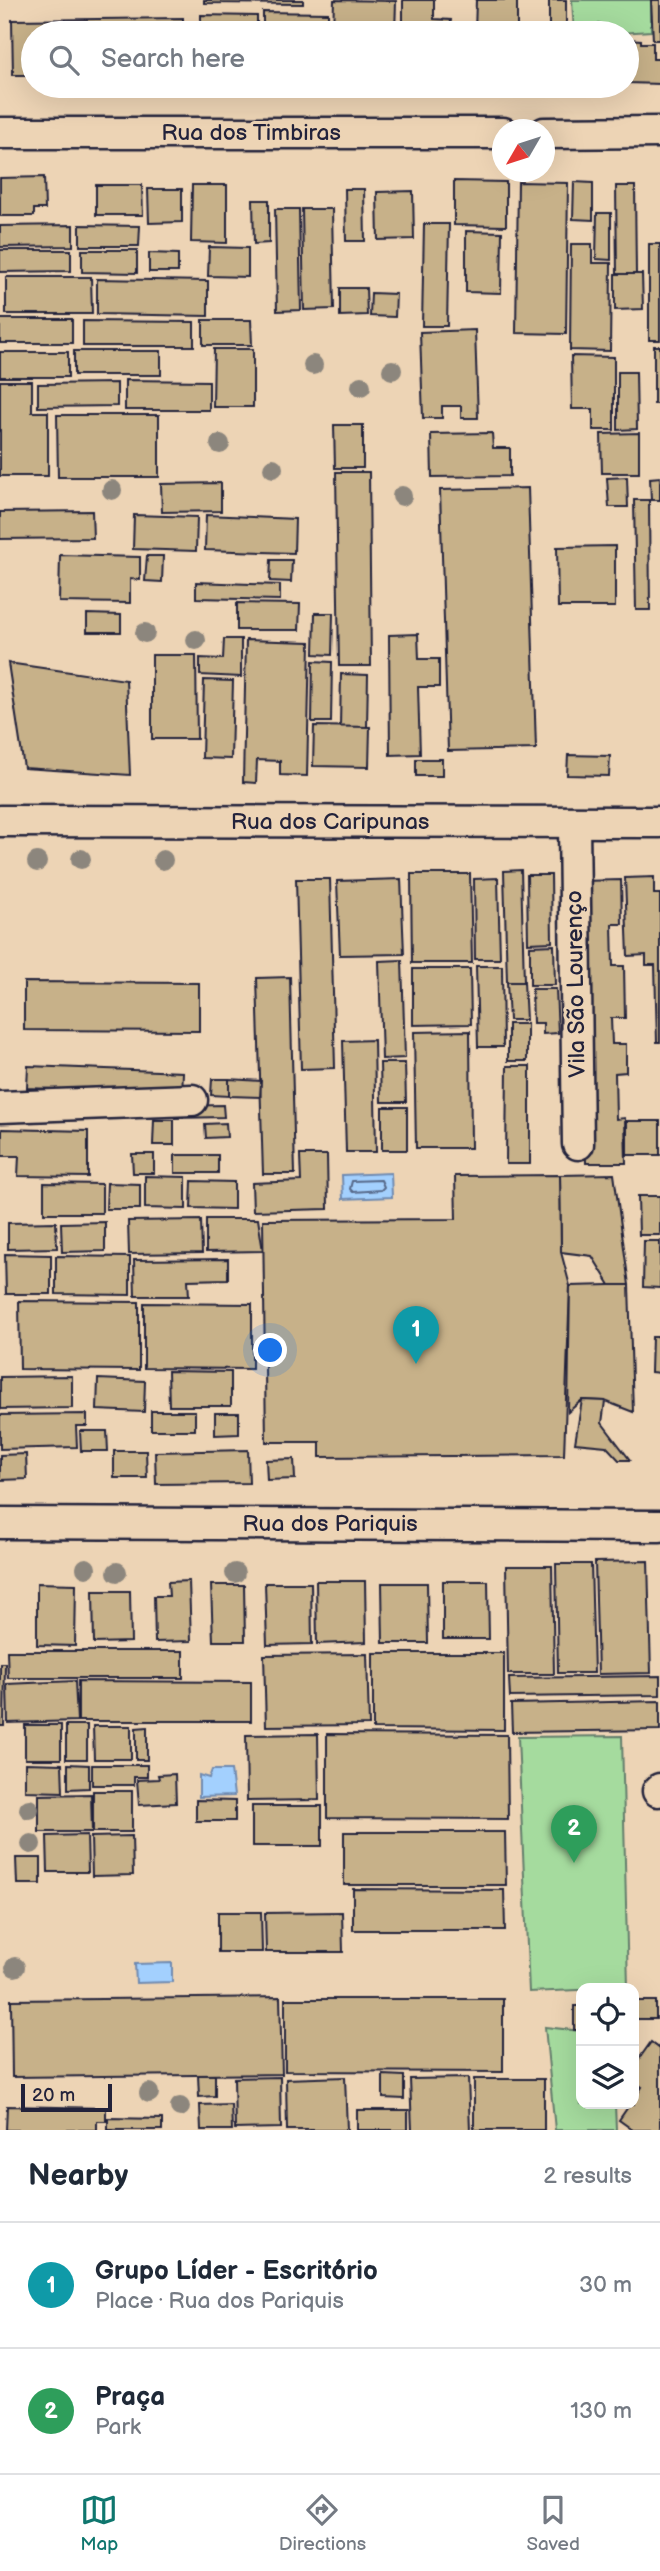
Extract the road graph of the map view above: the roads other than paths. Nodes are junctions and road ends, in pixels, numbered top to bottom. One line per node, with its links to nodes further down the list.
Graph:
1 (660, 132): 4 (street)
2 (0, 133): 3 (street, Rua dos Timbiras)
3 (492, 133)
4 (555, 133)
5 (0, 821): 7 (street, Rua dos Caripunas)
6 (660, 822): 7 (street, Rua dos Caripunas)
7 (574, 823): 10 (street, Vila São Lourenço)
8 (192, 1100): 9 (street)
9 (0, 1107)
10 (578, 1144)
11 (0, 1523): 12 (street, Rua dos Pariquis)
12 (660, 1526)

